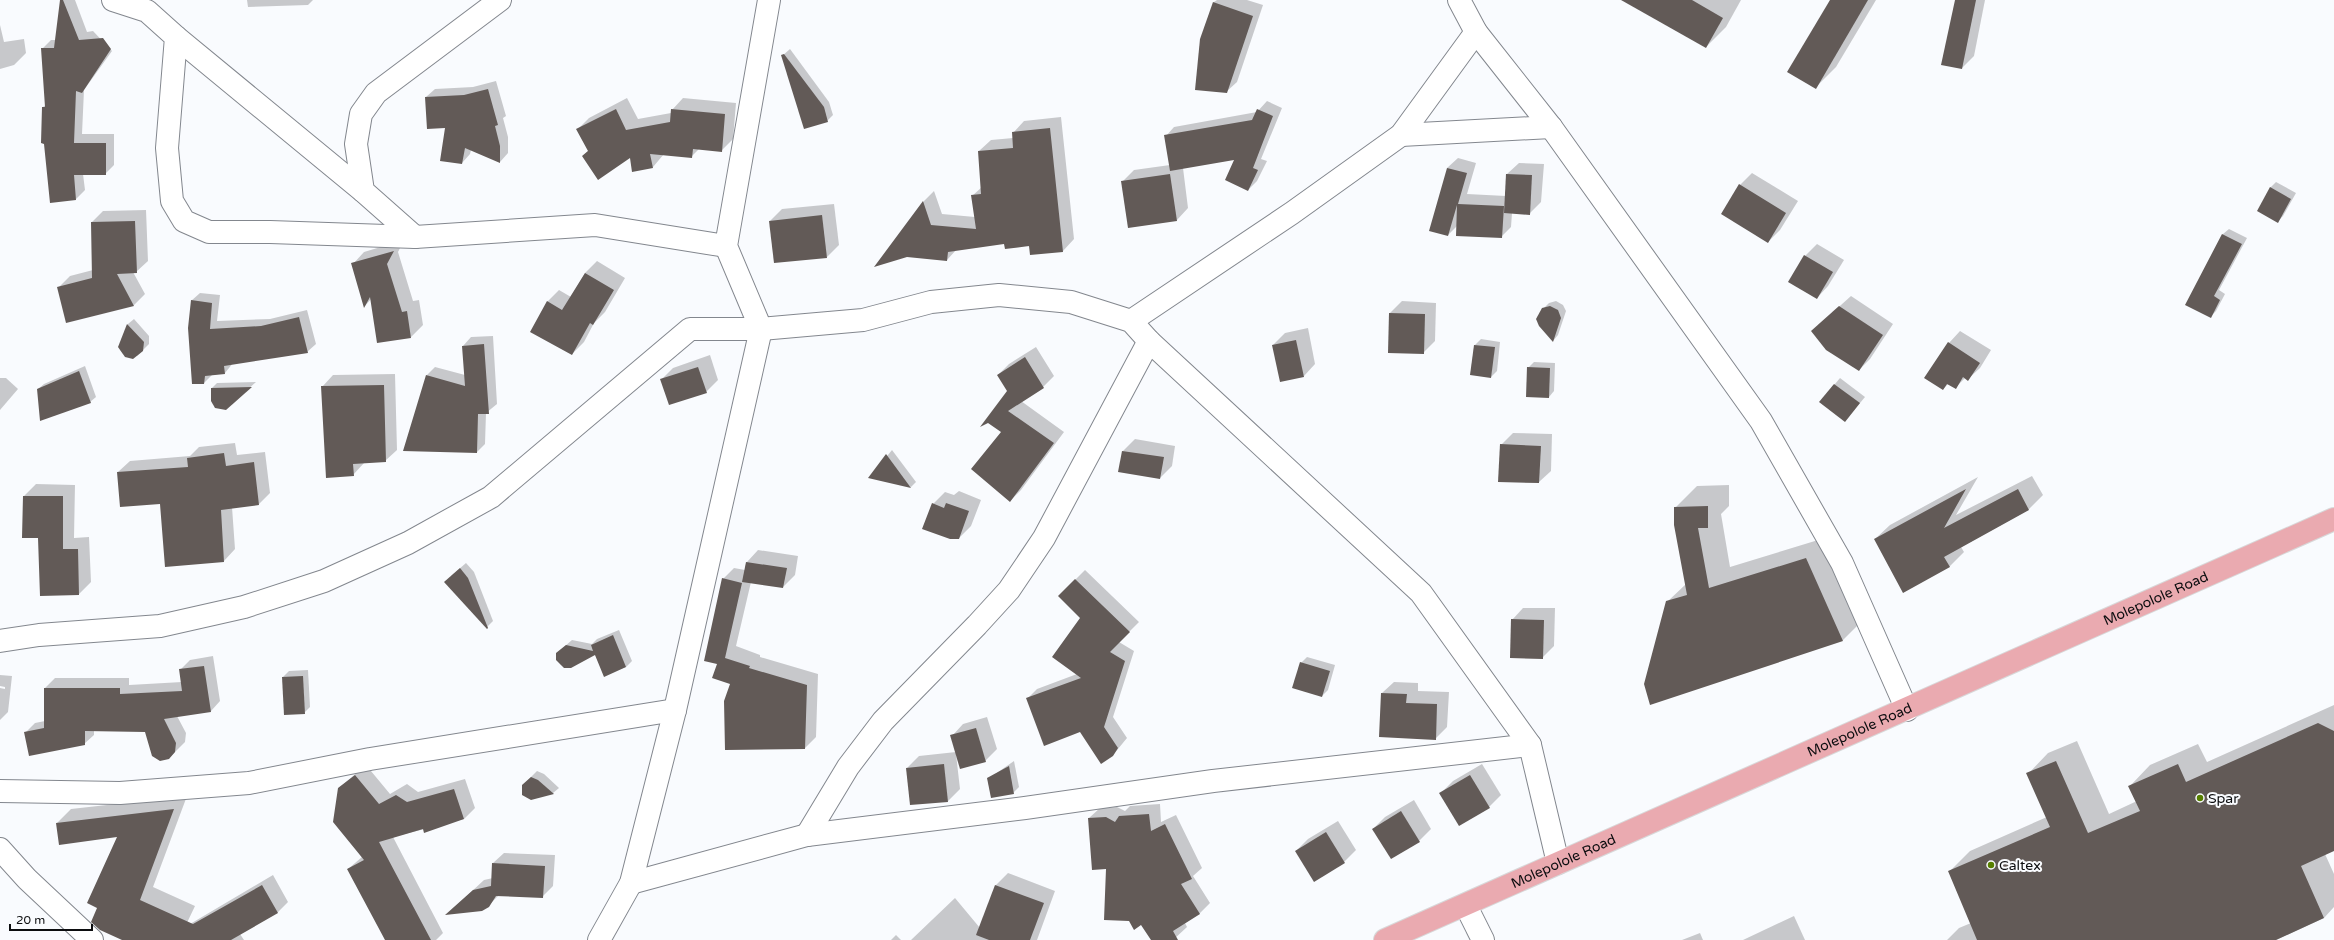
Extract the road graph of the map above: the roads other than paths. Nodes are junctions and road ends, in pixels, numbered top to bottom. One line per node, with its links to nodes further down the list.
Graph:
1 (113, 0): 6 (street)
2 (500, 0): 9 (street)
3 (769, 0): 11 (street)
4 (1460, 0): 5 (street)
5 (1476, 32): 7 (street); 8 (street)
6 (176, 37): 9 (street); 10 (street)
7 (1552, 126): 8 (street); 18 (street)
8 (1401, 135): 12 (street)
9 (363, 191): 10 (street)
10 (415, 237): 11 (street)
11 (726, 246): 13 (street)
12 (1131, 321): 13 (street); 14 (street)
13 (761, 329): 16 (street); 17 (street)
14 (1149, 341): 19 (street); 21 (street)
15 (2334, 519): 18 (main road, Molepolole Road)
16 (0, 641)
17 (675, 710): 20 (street); 24 (street)
18 (1907, 710): 23 (main road, Molepolole Road)
19 (1530, 746): 21 (street); 23 (street)
20 (0, 791)
21 (807, 835): 24 (street)
22 (0, 849): 26 (street)
23 (1558, 863): 25 (main road, Molepolole Road)
24 (631, 883): 27 (street)
25 (1466, 906): 28 (main road, Molepolole Road); 29 (street)
26 (92, 940)
27 (599, 940)
28 (1386, 940)
29 (1483, 940)

